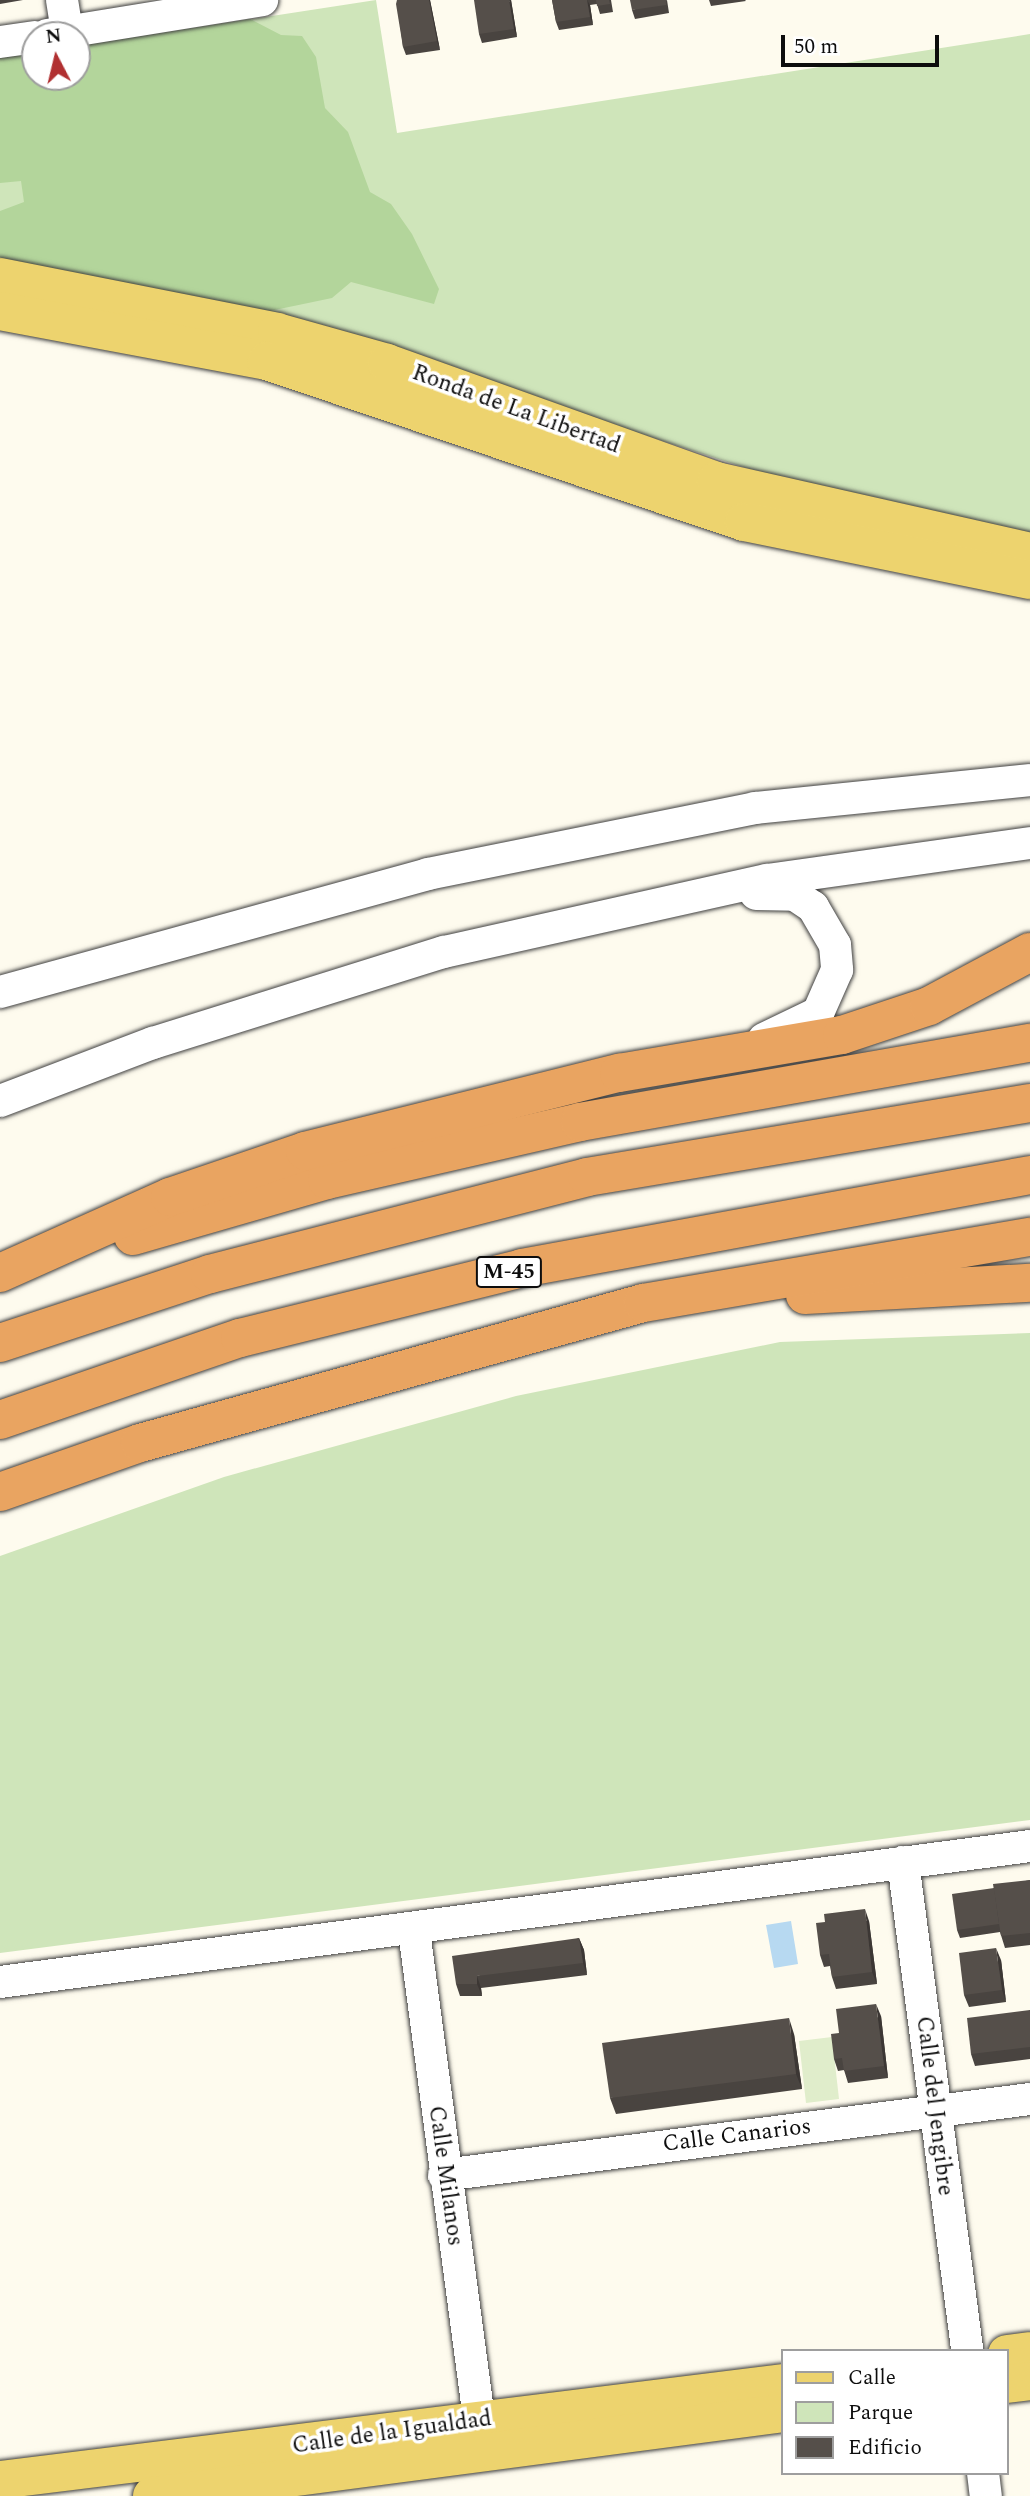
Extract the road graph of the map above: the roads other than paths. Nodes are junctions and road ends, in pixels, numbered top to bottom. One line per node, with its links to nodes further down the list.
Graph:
1 (62, 0): 3 (street)
2 (262, 0): 4 (street)
3 (59, 21)
4 (91, 28)
5 (21, 39): 6 (street)
6 (0, 42)
7 (0, 277): 9 (main road, Ronda de La Libertad)
8 (0, 311): 10 (main road, Ronda de La Libertad)
9 (1030, 552)
10 (1030, 580)
11 (1030, 780): 15 (street)
12 (1030, 842): 13 (street)
13 (650, 906): 17 (street); 18 (street)
14 (1030, 953): 17 (highway)
15 (0, 992)
16 (1030, 1043): 23 (highway)
17 (706, 1057): 22 (highway)
18 (0, 1101)
19 (1030, 1103): 25 (highway)
20 (1030, 1175): 27 (highway, M-45)
21 (1030, 1237): 26 (highway)
22 (0, 1273)
23 (0, 1279)
24 (1030, 1283): 26 (highway)
25 (0, 1343)
26 (471, 1346): 28 (highway)
27 (0, 1420)
28 (0, 1492)
29 (1030, 1846): 30 (street)
30 (903, 1862): 31 (street); 34 (street, Calle del Jengibre)
31 (414, 1931): 32 (street); 35 (street, Calle Milanos)
32 (0, 1982)
33 (1030, 2099): 34 (street, Calle Canarios)
34 (934, 2111): 35 (street, Calle Canarios); 36 (street, Calle del Jengibre)
35 (444, 2175): 43 (street, Calle Milanos)
36 (967, 2349)
37 (1030, 2351): 38 (main road)
38 (1009, 2354)
39 (1030, 2381): 41 (main road)
40 (782, 2383): 43 (main road, Calle de la Igualdad)
41 (1009, 2384)
42 (782, 2413): 46 (main road, Calle de la Igualdad)
43 (480, 2421): 45 (main road, Calle de la Igualdad)
44 (983, 2475): 47 (street)
45 (0, 2480)
46 (152, 2496)
47 (986, 2496)

